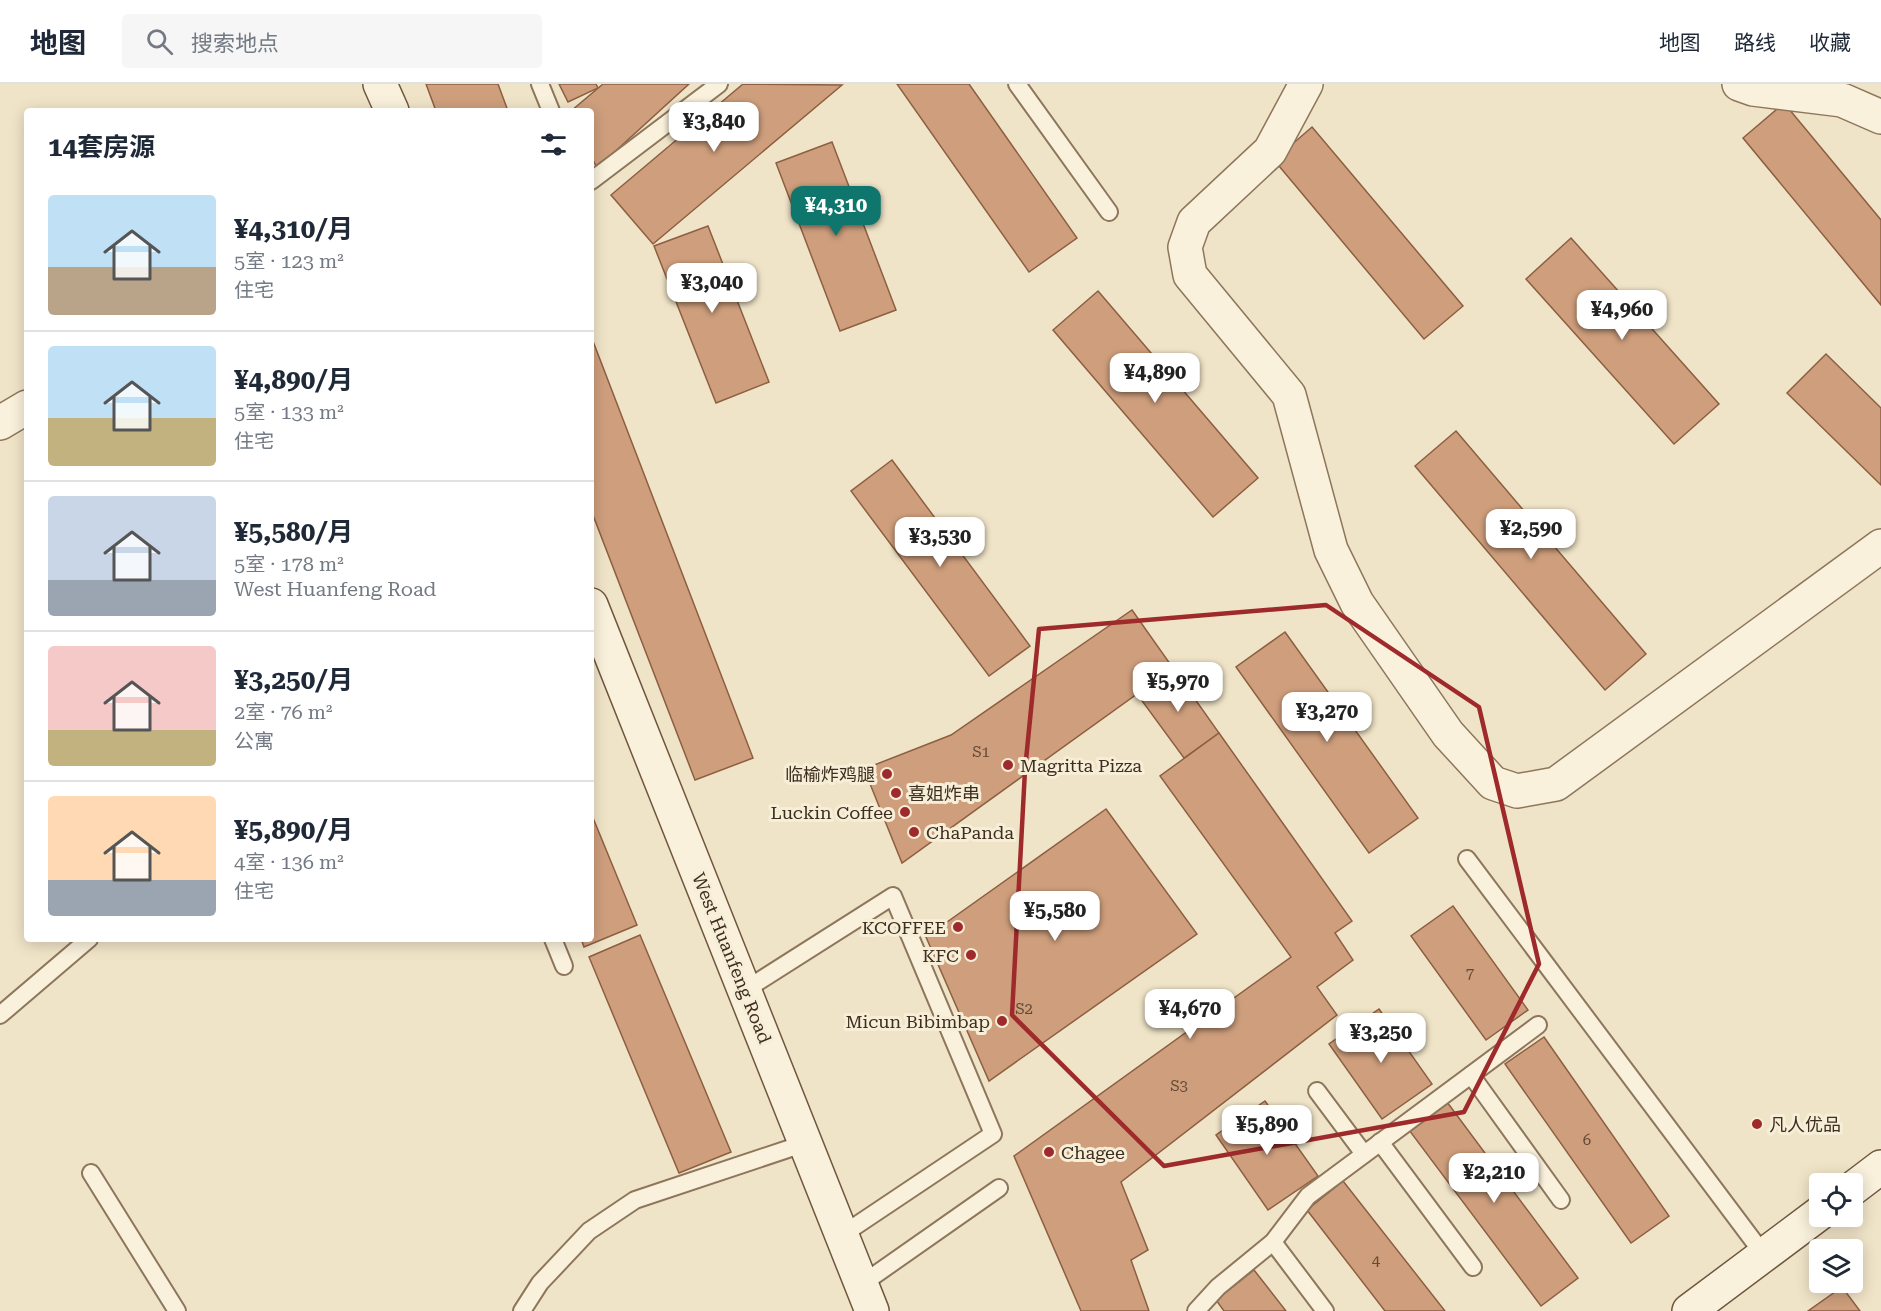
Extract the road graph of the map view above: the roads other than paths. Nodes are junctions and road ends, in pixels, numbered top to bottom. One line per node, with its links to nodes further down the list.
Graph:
1 (380, 84): 8 (street)
2 (540, 84): 9 (lane)
3 (719, 84): 11 (lane)
4 (1017, 84): 12 (lane)
5 (1306, 84): 15 (street)
6 (1739, 84): 7 (street)
7 (1844, 92): 10 (street)
8 (391, 108)
9 (550, 108)
10 (1881, 117)
11 (594, 179)
12 (1109, 212)
13 (24, 409): 14 (street)
14 (0, 423)
15 (1881, 546)
16 (594, 617): 21 (street, West Huanfeng Road)
17 (1467, 859): 37 (lane)
18 (85, 942): 22 (lane)
19 (554, 942): 20 (lane)
20 (564, 966)
21 (745, 990): 27 (street, West Huanfeng Road); 35 (lane)
22 (0, 1015)
23 (1538, 1025): 24 (lane)
24 (1471, 1075): 26 (lane); 33 (lane)
25 (1317, 1091): 28 (lane)
26 (1380, 1142): 28 (lane); 38 (lane)
27 (806, 1143): 35 (street, West Huanfeng Road); 41 (lane)
28 (1364, 1154): 36 (lane)
29 (1881, 1167): 31 (street)
30 (92, 1173): 40 (lane)
31 (1863, 1181)
32 (999, 1188): 39 (lane)
33 (1561, 1200)
34 (1809, 1221): 37 (street)
35 (842, 1235): 39 (street, West Huanfeng Road)
36 (1273, 1242): 42 (lane); 43 (lane)
37 (1764, 1255): 44 (street)
38 (1473, 1267)
39 (867, 1298)
40 (177, 1311)
41 (522, 1311)
42 (1196, 1311)
43 (1325, 1311)
44 (1689, 1311)

